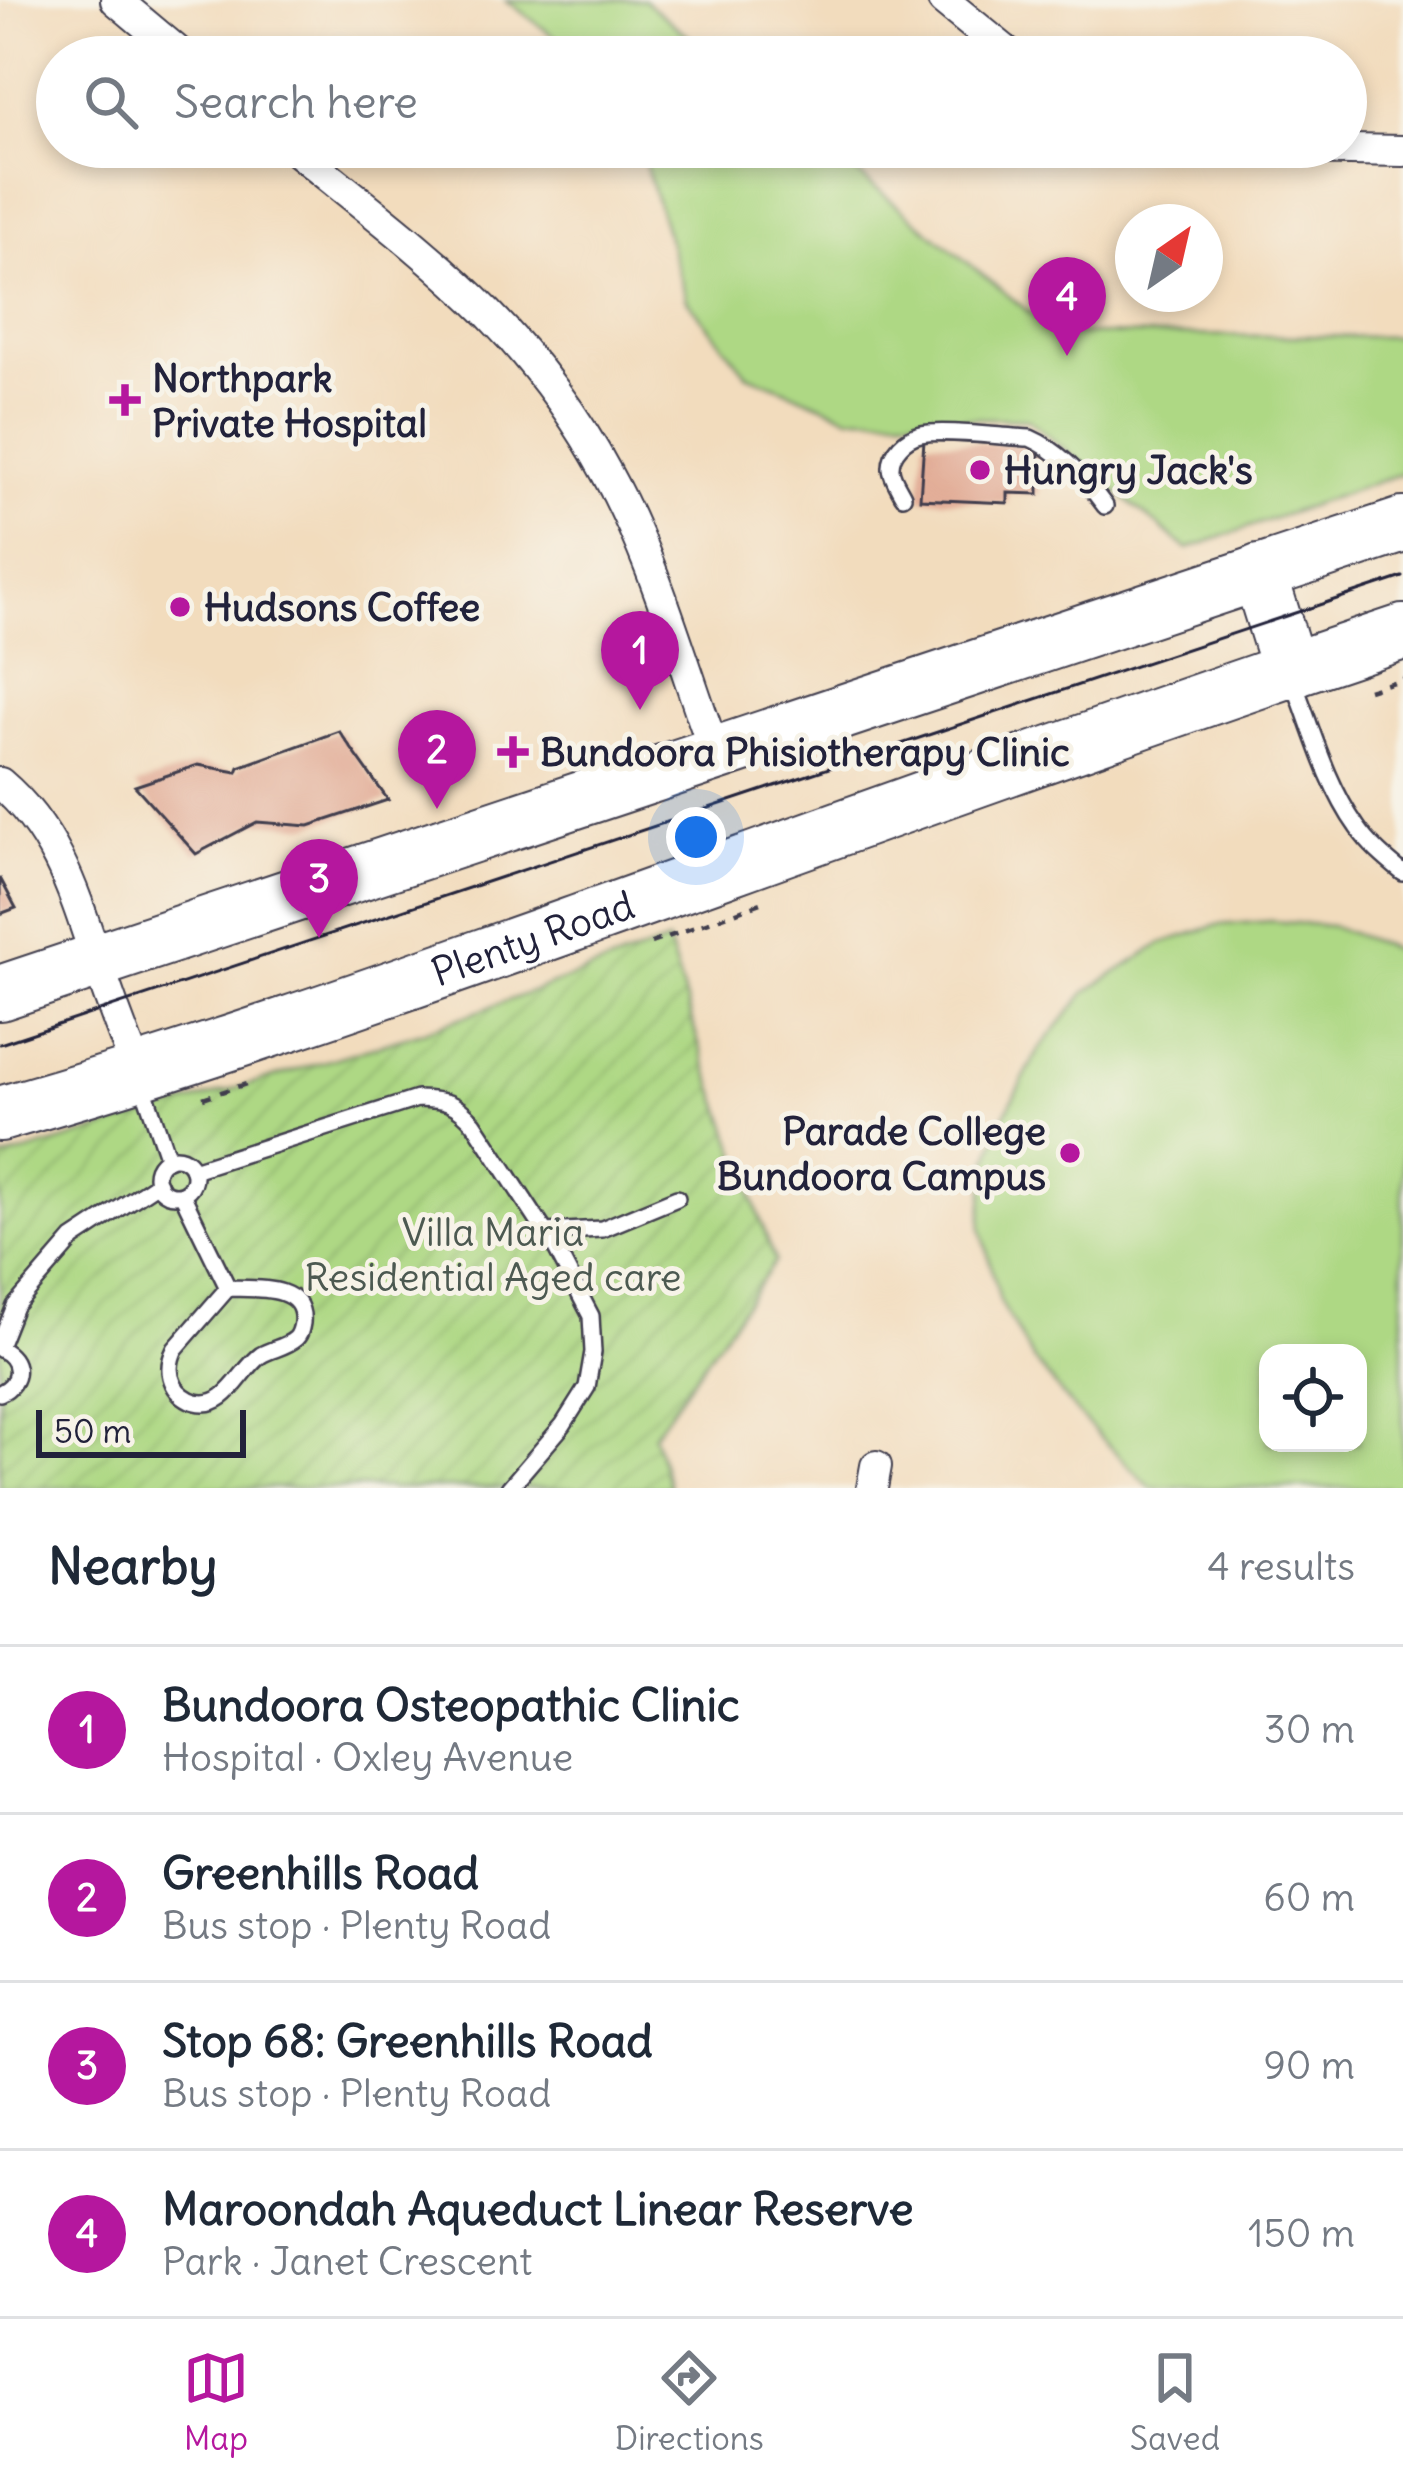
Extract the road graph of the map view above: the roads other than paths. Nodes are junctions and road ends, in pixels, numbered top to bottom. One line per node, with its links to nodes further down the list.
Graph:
1 (116, 0): 3 (street)
2 (943, 0): 4 (street)
3 (159, 36)
4 (987, 36)
5 (1367, 150): 6 (street)
6 (1403, 151)
7 (317, 168): 14 (street)
8 (902, 496): 9 (lane)
9 (1105, 506)
10 (1403, 525): 11 (highway)
11 (1259, 572): 13 (highway); 14 (highway)
12 (1403, 632): 13 (highway, Plenty Road)
13 (1290, 671): 16 (lane); 19 (highway, Plenty Road)
14 (716, 755): 17 (highway)
15 (0, 784): 17 (street)
16 (1403, 873)
17 (97, 961): 18 (highway); 19 (street)
18 (0, 993)
19 (139, 1075): 20 (highway, Plenty Road); 21 (lane)
20 (0, 1114)
21 (168, 1159): 22 (lane); 23 (lane)
22 (193, 1169): 24 (lane); 26 (lane)
23 (158, 1183): 24 (lane); 28 (lane)
24 (182, 1194): 27 (lane)
25 (677, 1198): 26 (lane)
26 (545, 1232): 30 (lane)
27 (228, 1288): 27 (lane)
28 (0, 1347): 29 (lane)
29 (0, 1394)
30 (509, 1488)

